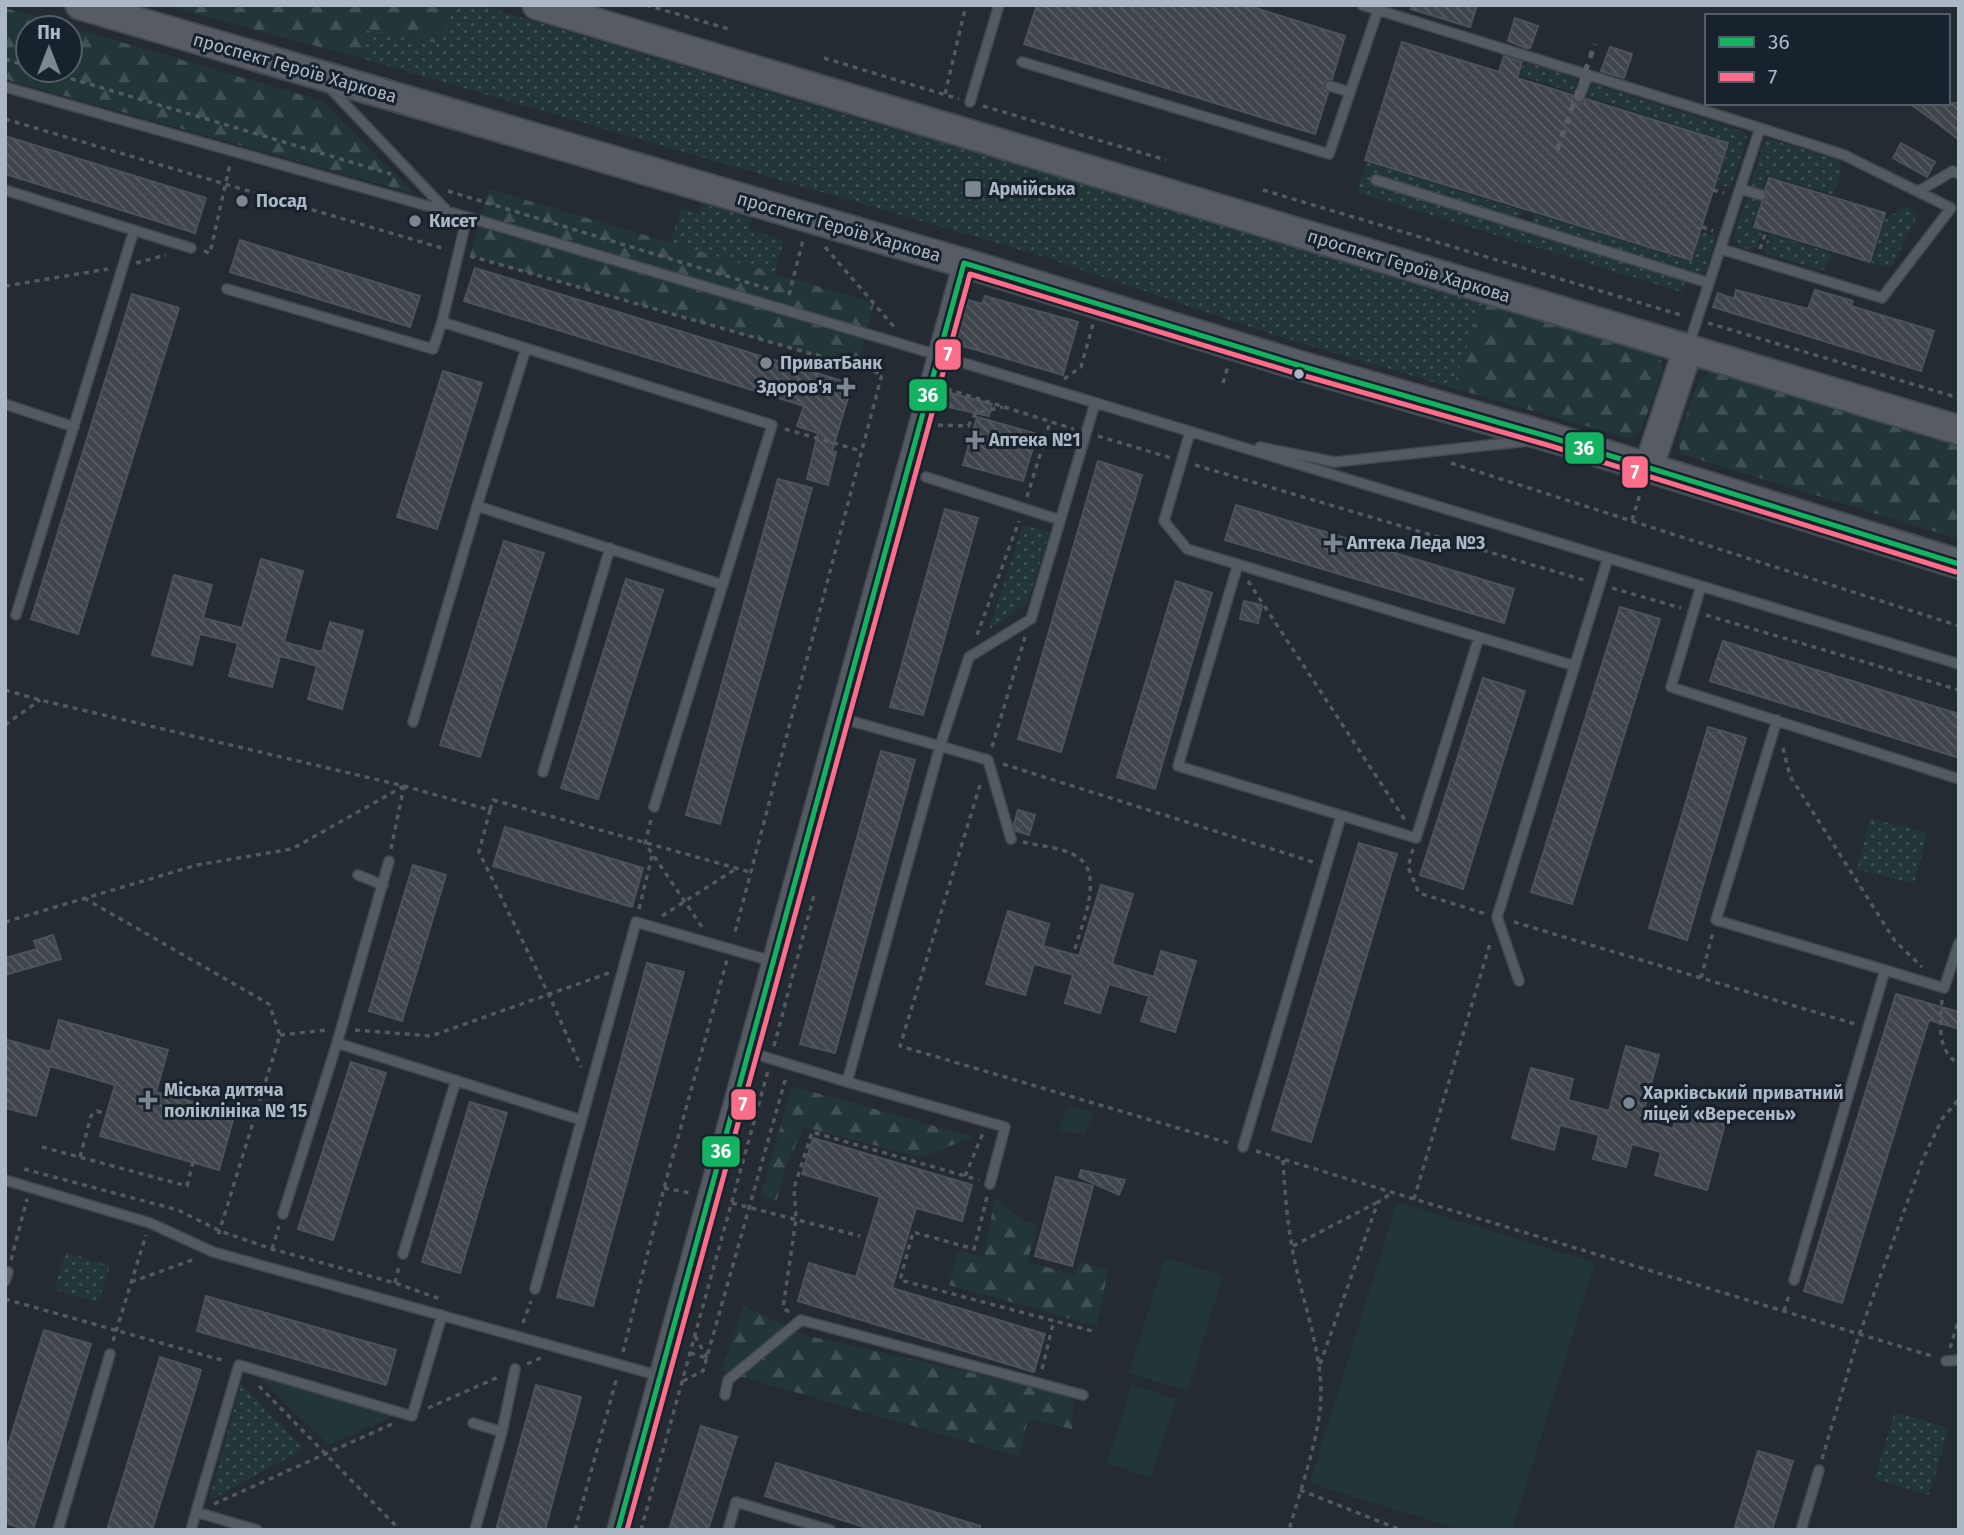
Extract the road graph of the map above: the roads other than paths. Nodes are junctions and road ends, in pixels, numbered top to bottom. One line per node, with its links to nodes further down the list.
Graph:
1 (80, 5): 7 (main road, проспект Героїв Харкова)
2 (537, 5): 32 (main road, проспект Героїв Харкова)
3 (999, 5): 13 (lane)
4 (1362, 5): 5 (lane)
5 (1379, 8): 8 (lane); 11 (lane)
6 (1023, 62): 11 (lane)
7 (317, 75): 22 (lane); 27 (main road, проспект Героїв Харкова)
8 (1588, 75): 12 (lane); 14 (lane)
9 (1330, 86): 11 (lane)
10 (5, 87): 22 (lane)
11 (1350, 92)
12 (1579, 97)
13 (970, 102)
14 (1760, 128): 17 (lane); 19 (lane)
15 (1959, 174): 19 (lane)
16 (1376, 180): 28 (lane)
17 (1740, 189): 20 (lane); 26 (lane)
18 (5, 190): 24 (lane)
19 (1919, 191): 21 (lane)
20 (1761, 195)
21 (1955, 210): 26 (lane)
22 (447, 212): 23 (lane)
23 (467, 217): 30 (lane); 33 (lane)
24 (134, 230): 25 (lane); 36 (lane)
25 (191, 248)
26 (1721, 249): 28 (lane)
27 (964, 263): 33 (street); 40 (main road, проспект Героїв Харкова)
28 (1709, 283): 32 (lane)
29 (227, 289): 30 (lane)
30 (442, 322): 31 (lane)
31 (526, 348): 43 (lane); 49 (lane)
32 (1688, 349): 37 (main road, проспект Героїв Харкова); 41 (main road)
33 (939, 356): 34 (lane); 55 (street)
34 (1095, 403): 38 (lane); 44 (lane)
35 (5, 404): 36 (lane)
36 (74, 427): 51 (lane)
37 (1959, 430)
38 (1190, 432): 39 (lane); 47 (lane)
39 (1207, 437): 40 (lane); 46 (lane)
40 (1553, 438): 41 (main road, проспект Героїв Харкова)
41 (1648, 469): 48 (main road, проспект Героїв Харкова)
42 (926, 477): 44 (lane)
43 (477, 506): 45 (lane); 57 (lane)
44 (1060, 520): 58 (lane)
45 (610, 548): 49 (lane); 59 (lane)
46 (1608, 558): 50 (lane); 54 (lane)
47 (1238, 564): 52 (lane); 62 (lane)
48 (1959, 564)
49 (723, 585): 61 (lane)
50 (1701, 586): 53 (lane); 56 (lane)
51 (16, 615)
52 (1479, 637): 54 (lane); 62 (lane)
53 (1959, 664)
54 (1575, 666): 70 (lane)
55 (840, 718): 58 (lane); 68 (street)
56 (1777, 720): 60 (lane); 69 (lane)
57 (413, 722)
58 (940, 746): 63 (lane); 74 (lane)
59 (543, 772)
60 (1959, 779)
61 (654, 807)
62 (1341, 816): 76 (lane)
63 (1011, 839)
64 (389, 862): 66 (lane)
65 (358, 875): 66 (lane)
66 (383, 885): 71 (lane)
67 (1959, 943): 69 (lane)
68 (774, 961): 72 (street); 75 (lane)
69 (1885, 970): 81 (lane)
70 (1519, 981)
71 (337, 1043): 73 (lane); 79 (lane)
72 (749, 1052): 74 (lane); 88 (street)
73 (456, 1080): 75 (lane); 80 (lane)
74 (847, 1082): 78 (lane)
75 (582, 1120): 82 (lane)
76 (1243, 1147)
77 (5, 1180): 83 (lane)
78 (990, 1184)
79 (283, 1214)
80 (403, 1254)
81 (1794, 1280)
82 (535, 1289)
83 (442, 1315): 88 (lane); 94 (lane)
84 (110, 1354): 95 (lane)
85 (1947, 1360): 86 (lane)
86 (1959, 1360)
87 (515, 1369): 92 (lane)
88 (661, 1376): 99 (street)
89 (725, 1395): 90 (lane)
90 (1083, 1395)
91 (472, 1423): 92 (lane)
92 (502, 1432): 98 (lane)
93 (1819, 1469): 102 (lane)
94 (196, 1512): 96 (lane); 97 (lane)
95 (58, 1530)
96 (191, 1530)
97 (257, 1530)
98 (475, 1530)
99 (618, 1530)
100 (728, 1530): 101 (lane)
101 (830, 1530)
102 (1801, 1530)

